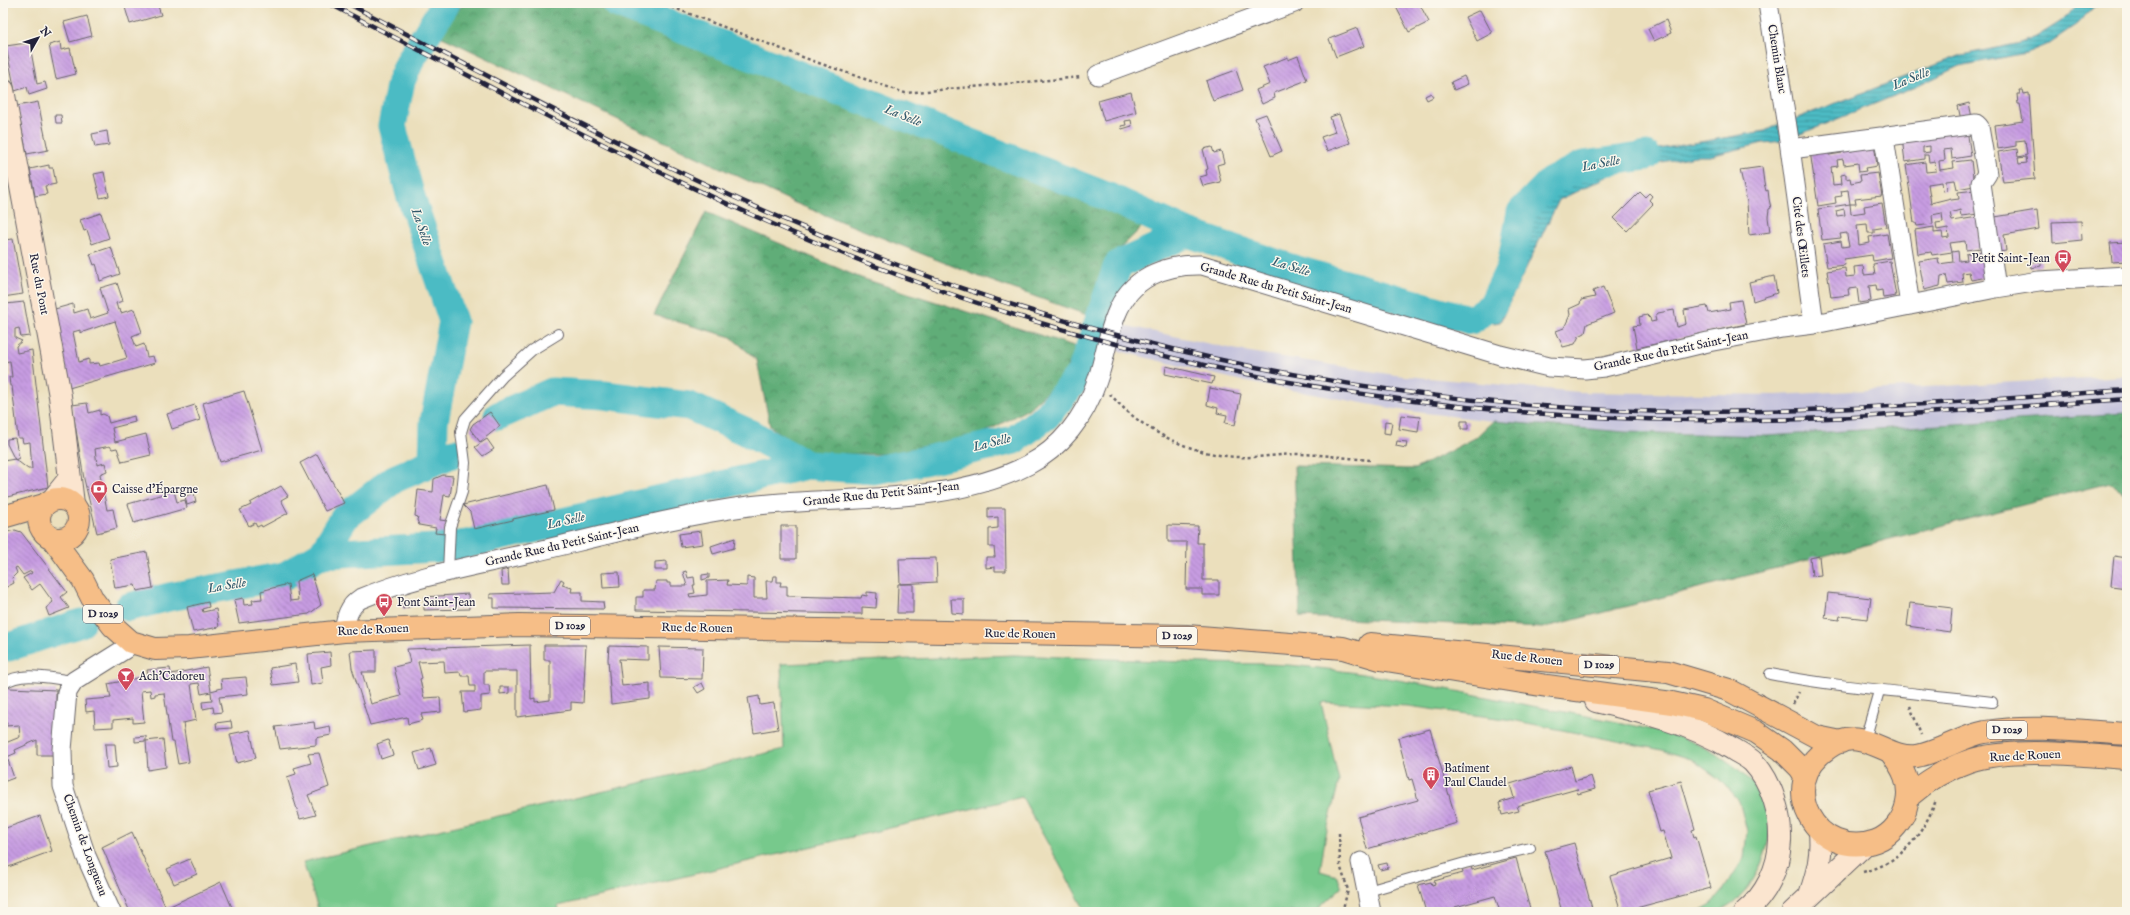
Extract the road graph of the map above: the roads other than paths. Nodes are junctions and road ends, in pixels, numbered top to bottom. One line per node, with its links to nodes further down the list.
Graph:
1 (1294, 3): 3 (street)
2 (1768, 3): 6 (street, Chemin Blanc)
3 (1098, 75)
4 (3, 90): 12 (street, Rue du Pont)
5 (1884, 138): 6 (street); 8 (street); 9 (street)
6 (1790, 144): 10 (street, Cité des Œillets)
7 (2127, 276): 8 (street, Grande Rue du Petit Saint-Jean)
8 (1996, 288): 9 (street, Grande Rue du Petit Saint-Jean)
9 (1910, 305): 10 (street, Grande Rue du Petit Saint-Jean)
10 (1814, 324): 16 (street, Grande Rue du Petit Saint-Jean)
11 (558, 334): 16 (lane)
12 (57, 503): 13 (main road, D 1029); 14 (main road); 15 (main road)
13 (11, 515): 15 (main road, D 1029)
14 (78, 528): 15 (main road); 17 (main road, D 1029)
15 (47, 534): 17 (main road, D 1029)
16 (448, 563): 18 (street, Grande Rue du Petit Saint-Jean)
17 (83, 580): 19 (main road, Rue de Rouen / D 1029)
18 (344, 631): 19 (main road, Rue de Rouen / D 1029); 20 (main road, Rue de Rouen / D 1029)
19 (131, 642): 22 (street)
20 (1343, 648): 24 (main road, Rue de Rouen / D 1029); 29 (main road, Rue de Rouen / D 1029)
21 (1770, 674): 25 (lane)
22 (74, 681): 23 (lane); 40 (street, Chemin de Longueau)
23 (3, 684)
24 (1547, 686): 32 (main road, Rue de Rouen / D 1029); 42 (street)
25 (1879, 691): 26 (lane); 28 (lane)
26 (1992, 702)
27 (2127, 734): 30 (main road, Rue de Rouen / D 1029)
28 (1864, 740): 29 (main road); 30 (main road)
29 (1841, 742): 32 (main road)
30 (1891, 753): 33 (main road)
31 (2127, 758): 33 (main road, Rue de Rouen / D 1029)
32 (1805, 776): 34 (main road)
33 (1908, 797): 35 (main road)
34 (1820, 832): 35 (main road); 39 (street)
35 (1865, 844): 39 (street)
36 (1530, 848): 38 (lane)
37 (1361, 862): 38 (street)
38 (1368, 891): 41 (street)
39 (1809, 896): 43 (street)
40 (111, 912)
41 (1371, 912)
42 (1745, 912)
43 (1793, 912)

